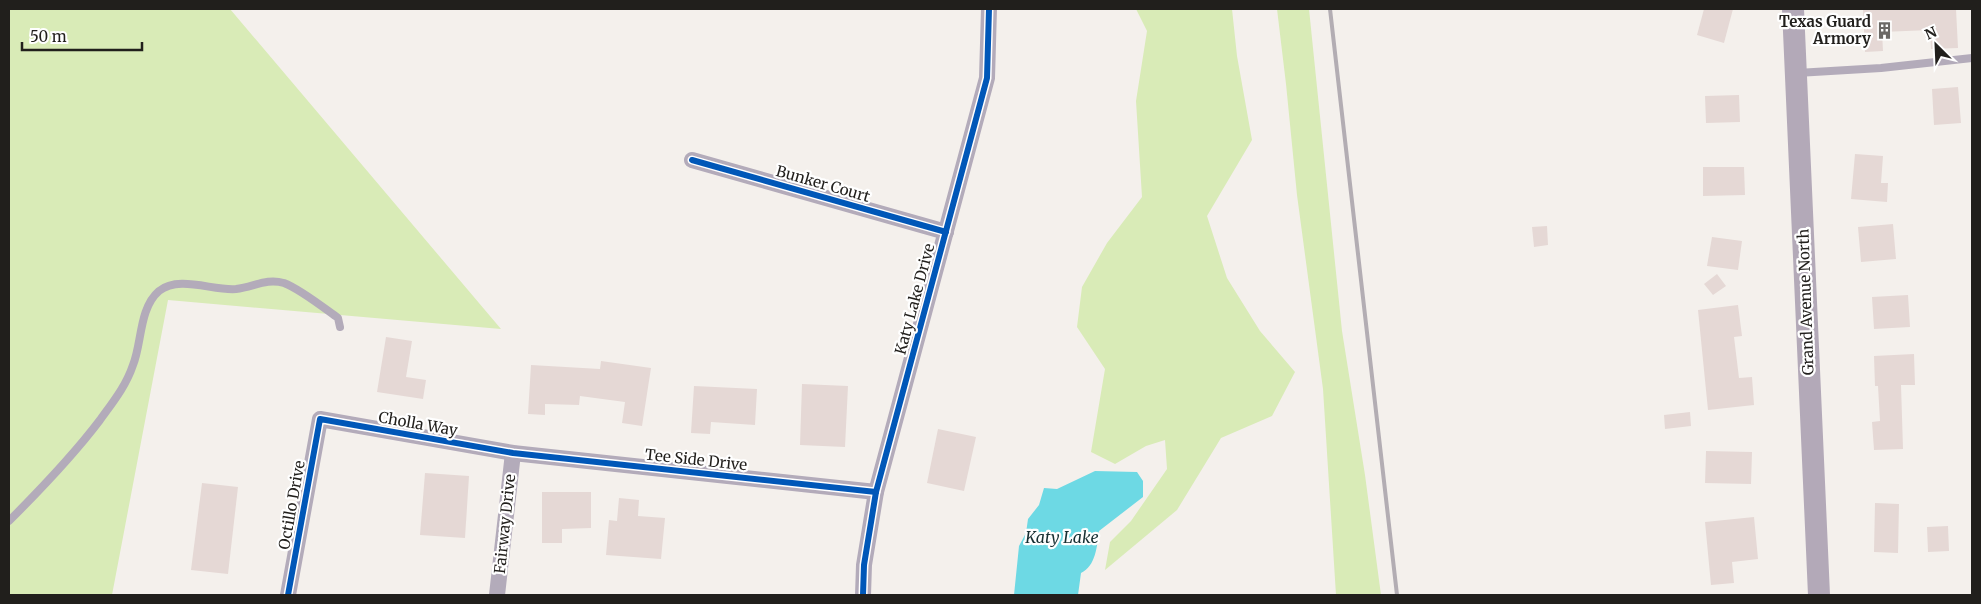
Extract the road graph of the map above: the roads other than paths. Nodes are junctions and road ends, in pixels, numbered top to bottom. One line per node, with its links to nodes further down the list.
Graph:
1 (989, 9): 6 (street, Katy Lake Drive)
2 (1794, 9): 4 (main road, Grand Avenue North)
3 (1972, 58): 4 (lane)
4 (1796, 73): 15 (main road, Grand Avenue North)
5 (692, 160): 6 (street, Bunker Court)
6 (946, 232): 10 (street, Katy Lake Drive)
7 (340, 327): 11 (lane)
8 (320, 419): 9 (street, Cholla Way); 12 (street, Octillo Drive)
9 (512, 453): 10 (street, Tee Side Drive); 13 (street, Fairway Drive)
10 (876, 492): 14 (street, Katy Lake Drive)
11 (9, 521)
12 (288, 595)
13 (497, 595)
14 (864, 595)
15 (1819, 595)

